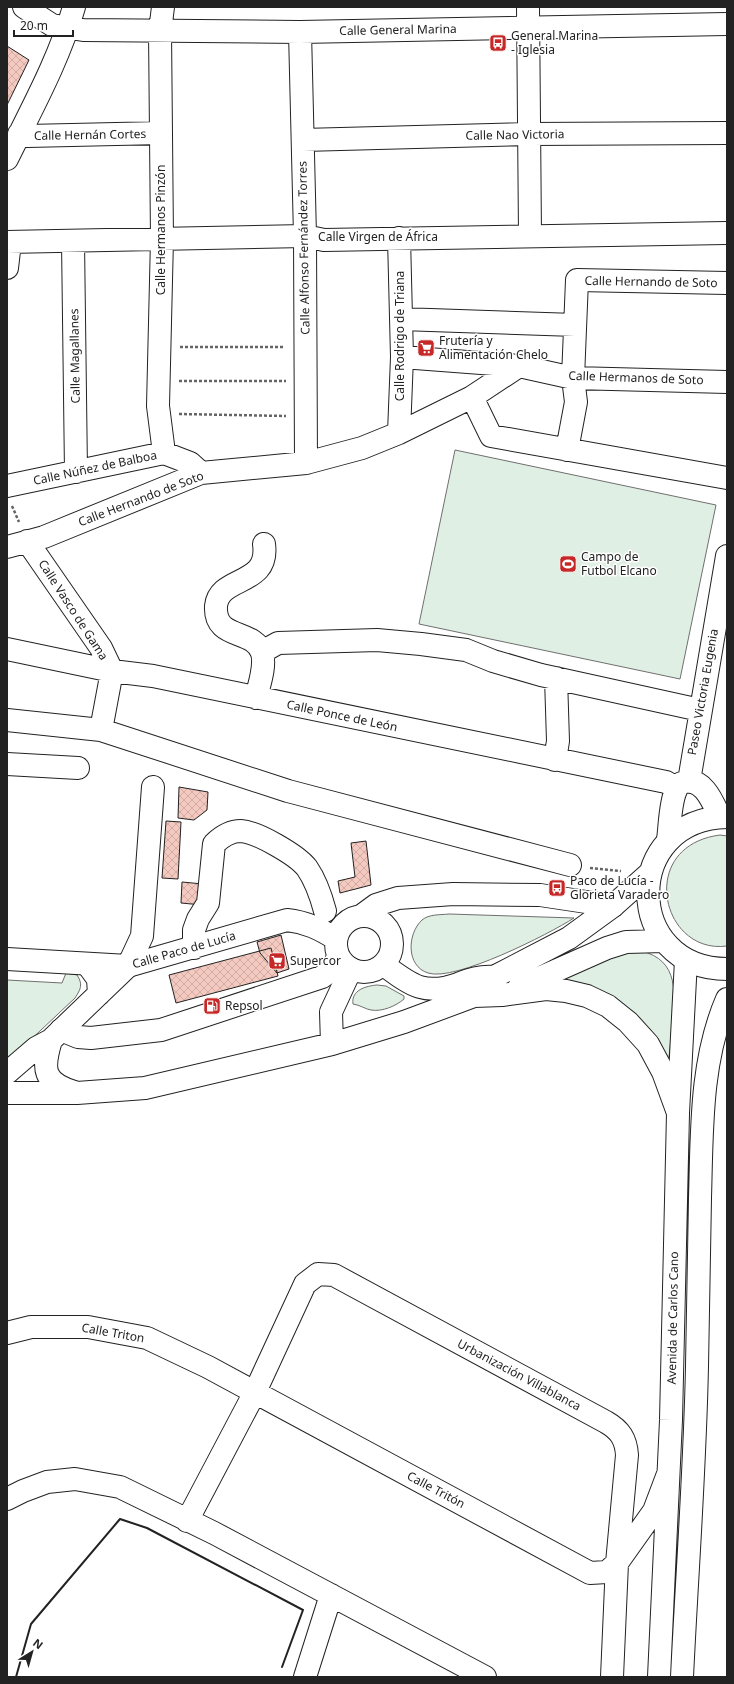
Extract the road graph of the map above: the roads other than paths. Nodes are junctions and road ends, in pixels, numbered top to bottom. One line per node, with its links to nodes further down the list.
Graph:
1 (24, 7): 7 (main road, Calle General Marina)
2 (74, 7): 7 (main road)
3 (87, 7): 7 (main road)
4 (163, 7): 9 (main road, Calle Hermanos Pinzón)
5 (528, 7): 8 (main road)
6 (727, 24): 8 (main road, Calle General Marina)
7 (68, 28): 9 (main road, Calle General Marina); 13 (main road)
8 (528, 29): 10 (main road, Calle General Marina); 14 (main road)
9 (160, 31): 10 (main road, Calle General Marina); 11 (main road, Calle Hermanos Pinzón)
10 (300, 32): 15 (main road, Calle Alfonso Fernández Torres)
11 (161, 133): 13 (main road, Calle Hernán Cortes); 21 (main road, Calle Hermanos Pinzón)
12 (727, 133): 14 (main road, Calle Nao Victoria)
13 (19, 134): 16 (main road)
14 (528, 134): 15 (main road, Calle Nao Victoria); 18 (main road)
15 (302, 140): 19 (main road, Calle Alfonso Fernández Torres)
16 (7, 159)
17 (726, 233): 18 (main road, Calle Virgen de África)
18 (530, 235): 20 (main road, Calle Virgen de África)
19 (305, 236): 20 (main road, Calle Virgen de África); 21 (main road, Calle Virgen de África); 36 (main road, Calle Alfonso Fernández Torres)
20 (399, 238): 26 (main road, Calle Rodrigo de Triana)
21 (162, 239): 22 (main road, Calle Virgen de África); 35 (main road, Calle Hermanos Pinzón)
22 (73, 241): 23 (main road, Calle Virgen de África); 37 (main road, Calle Magallanes)
23 (9, 242): 24 (main road)
24 (7, 268)
25 (727, 283): 27 (main road, Calle Hernando de Soto)
26 (401, 319): 27 (main road); 28 (main road, Calle Rodrigo de Triana)
27 (575, 325): 30 (main road, Calle Hernando de Soto)
28 (402, 357): 29 (main road, Calle Hermanos de Soto); 33 (main road, Calle Rodrigo de Triana)
29 (519, 366): 30 (main road, Calle Hermanos de Soto); 32 (main road, Calle Hernando de Soto)
30 (573, 378): 31 (main road, Calle Hermanos de Soto); 34 (main road, Calle Hernando de Soto)
31 (727, 382)
32 (472, 397): 33 (main road, Calle Hernando de Soto); 34 (main road)
33 (399, 433): 36 (main road, Calle Hernando de Soto)
34 (567, 450): 39 (main road)
35 (164, 453): 37 (main road, Calle Núñez de Balboa); 38 (main road, Calle Núñez de Balboa)
36 (306, 463): 38 (main road, Calle Hernando de Soto)
37 (76, 472): 40 (main road, Calle Núñez de Balboa)
38 (201, 473): 41 (main road, Calle Hernando de Soto)
39 (727, 478)
40 (8, 494)
41 (17, 544): 46 (main road, Calle Vasco de Gama)
42 (264, 544): 45 (main road)
43 (727, 556): 49 (main road, Paseo Victoria Eugenia)
44 (7, 649): 46 (main road, Calle Ponce de León)
45 (262, 652): 47 (main road); 48 (main road)
46 (112, 671): 48 (main road, Calle Ponce de León); 51 (main road, Calle Vasco de Gama)
47 (556, 678): 49 (main road); 52 (main road)
48 (256, 698): 52 (main road, Calle Ponce de León)
49 (700, 710): 55 (main road, Paseo Victoria Eugenia)
50 (7, 720): 51 (main road)
51 (101, 730): 59 (main road)
52 (555, 760): 55 (main road, Calle Ponce de León)
53 (7, 764): 54 (main road)
54 (78, 768)
55 (683, 785): 57 (main road); 58 (main road, Paseo Victoria Eugenia)
56 (153, 787): 72 (main road)
57 (724, 817): 58 (main road)
58 (668, 840): 60 (main road)
59 (570, 865)
60 (650, 873): 61 (main road); 65 (main road)
61 (612, 906): 63 (main road); 74 (main road)
62 (325, 911): 63 (main road, Calle Paco de Lucía); 64 (main road, Calle Paco de Lucía); 66 (main road)
63 (356, 918): 67 (main road); 71 (main road)
64 (287, 920): 66 (main road, Calle Paco de Lucía); 67 (main road, Calle Paco de Lucía)
65 (664, 941): 69 (main road); 74 (main road)
66 (194, 948): 72 (main road, Calle Paco de Lucía)
67 (342, 955): 71 (main road); 77 (main road); 78 (main road)
68 (7, 959): 70 (main road, Calle Paco de Lucía)
69 (686, 960): 73 (main road); 82 (main road, Avenida de Carlos Cano)
70 (87, 964): 72 (main road, Calle Paco de Lucía); 75 (main road)
71 (384, 965): 74 (main road)
72 (128, 966): 75 (main road)
73 (727, 969)
74 (498, 986): 78 (main road); 82 (main road)
75 (99, 994): 77 (main road)
76 (727, 999): 94 (main road, Avenida de Carlos Cano)
77 (56, 1035): 79 (main road); 81 (main road)
78 (332, 1044): 81 (main road)
79 (7, 1073)
80 (7, 1093): 81 (main road)
81 (77, 1093)
82 (678, 1113): 85 (main road, Avenida de Carlos Cano)
83 (7, 1332): 84 (main road, Calle Triton)
84 (255, 1392): 87 (main road, Urbanización Villablanca); 88 (main road, Calle Tritón); 88 (main road, Urbanización Villablanca)
85 (668, 1474): 88 (main road); 93 (main road, Avenida de Carlos Cano)
86 (7, 1499): 87 (main road)
87 (187, 1521): 89 (main road)
88 (617, 1563): 92 (main road, Urbanización Villablanca)
89 (331, 1595): 90 (main road); 91 (main road)
90 (305, 1677)
91 (485, 1677)
92 (612, 1677)
93 (659, 1677)
94 (682, 1677)

